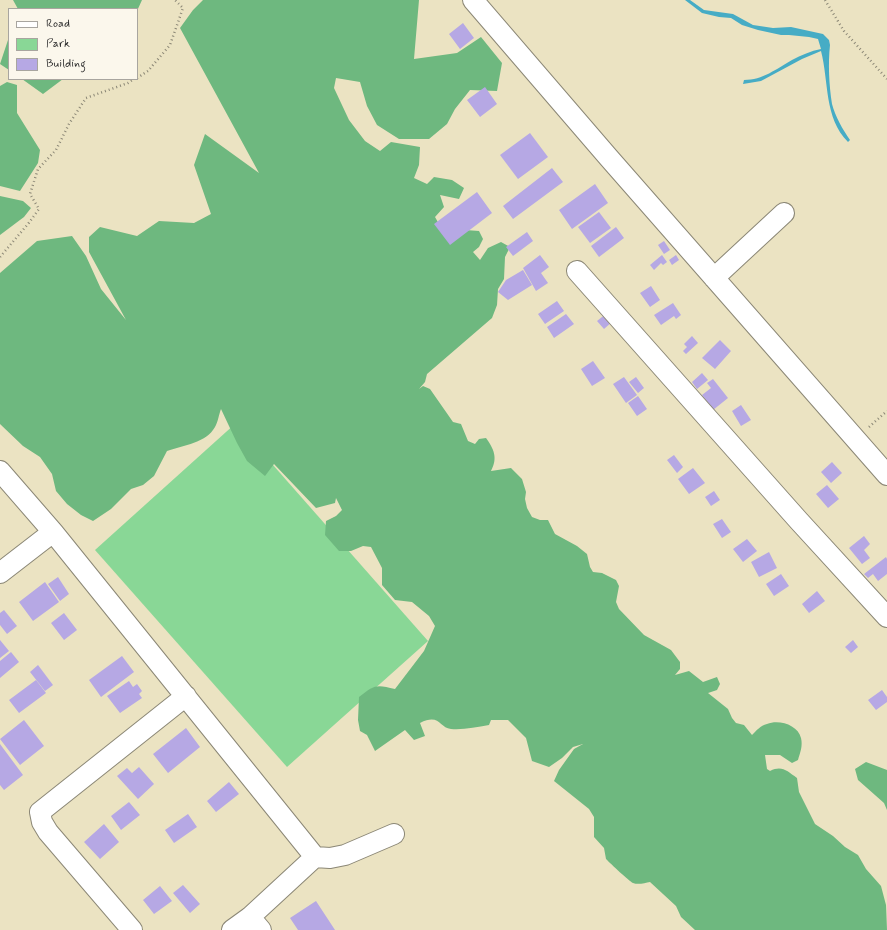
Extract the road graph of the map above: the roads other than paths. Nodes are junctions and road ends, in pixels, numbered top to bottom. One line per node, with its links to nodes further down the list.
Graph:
1 (473, 0): 4 (street)
2 (784, 213): 4 (street)
3 (577, 271): 9 (street)
4 (714, 278): 6 (street)
5 (0, 471): 7 (street)
6 (887, 475)
7 (53, 532): 8 (street); 10 (street)
8 (0, 573)
9 (887, 617)
10 (186, 696): 12 (street); 14 (street)
11 (394, 834): 12 (street)
12 (315, 857): 13 (street)
13 (255, 924): 15 (street)
14 (132, 930)
15 (232, 930)

